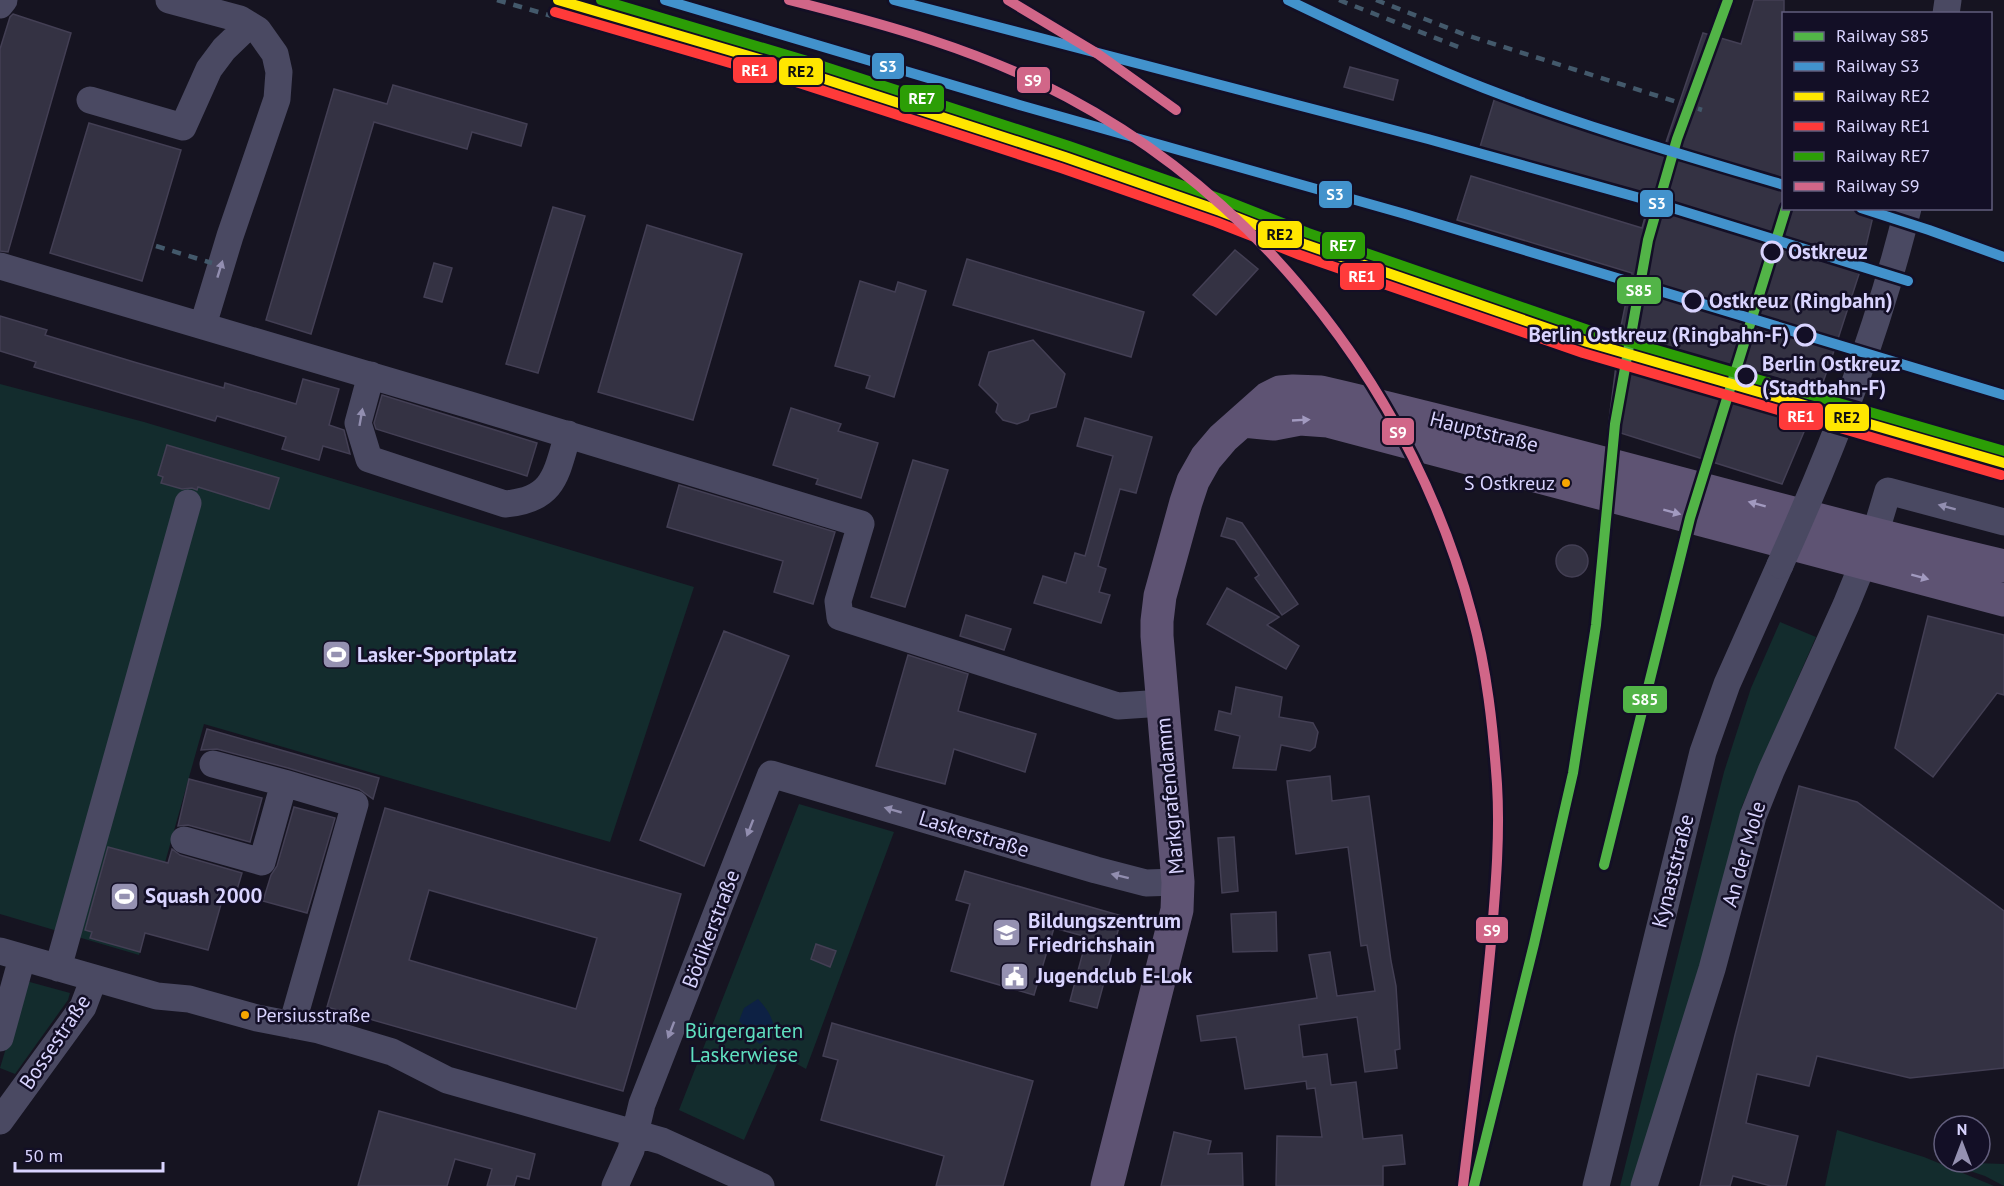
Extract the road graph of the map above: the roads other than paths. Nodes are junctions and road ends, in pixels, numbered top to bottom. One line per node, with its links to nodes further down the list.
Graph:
1 (4, 0): 3 (street)
2 (169, 0): 4 (street)
3 (0, 5)
4 (249, 25): 5 (street); 8 (street, one-way to 4)
5 (90, 100)
6 (1907, 210): 33 (street, Kynaststraße, bridge)
7 (0, 266): 8 (street)
8 (203, 325): 9 (street)
9 (371, 375): 11 (street); 11 (street, one-way to 9)
10 (1244, 421): 14 (main road, Hauptstraße); 17 (main road, Markgrafendamm)
11 (568, 434): 17 (street)
12 (188, 503): 24 (street)
13 (2004, 522): 14 (street, An der Mole, one-way to 14)
14 (1869, 549): 15 (main road, Hauptstraße); 16 (main road, Hauptstraße, one-way to 16); 34 (street, An der Mole)
15 (2004, 566)
16 (2004, 600)
17 (1163, 703): 22 (main road, Markgrafendamm)
18 (213, 764): 20 (street)
19 (771, 774): 22 (street, Laskerstraße, one-way to 19); 29 (street, Bödikerstraße, one-way to 29)
20 (284, 783): 21 (street); 26 (street)
21 (184, 840)
22 (1178, 882): 32 (main road, Markgrafendamm)
23 (11, 955): 24 (street); 27 (street)
24 (58, 968): 25 (street)
25 (94, 978): 26 (street); 28 (street, Bossestraße)
26 (292, 1025): 29 (street)
27 (0, 1038)
28 (4, 1106)
29 (635, 1134): 30 (street, Bödikerstraße); 31 (street)
30 (615, 1186)
31 (761, 1186)
32 (1107, 1186)
33 (1596, 1186)
34 (1644, 1186)

